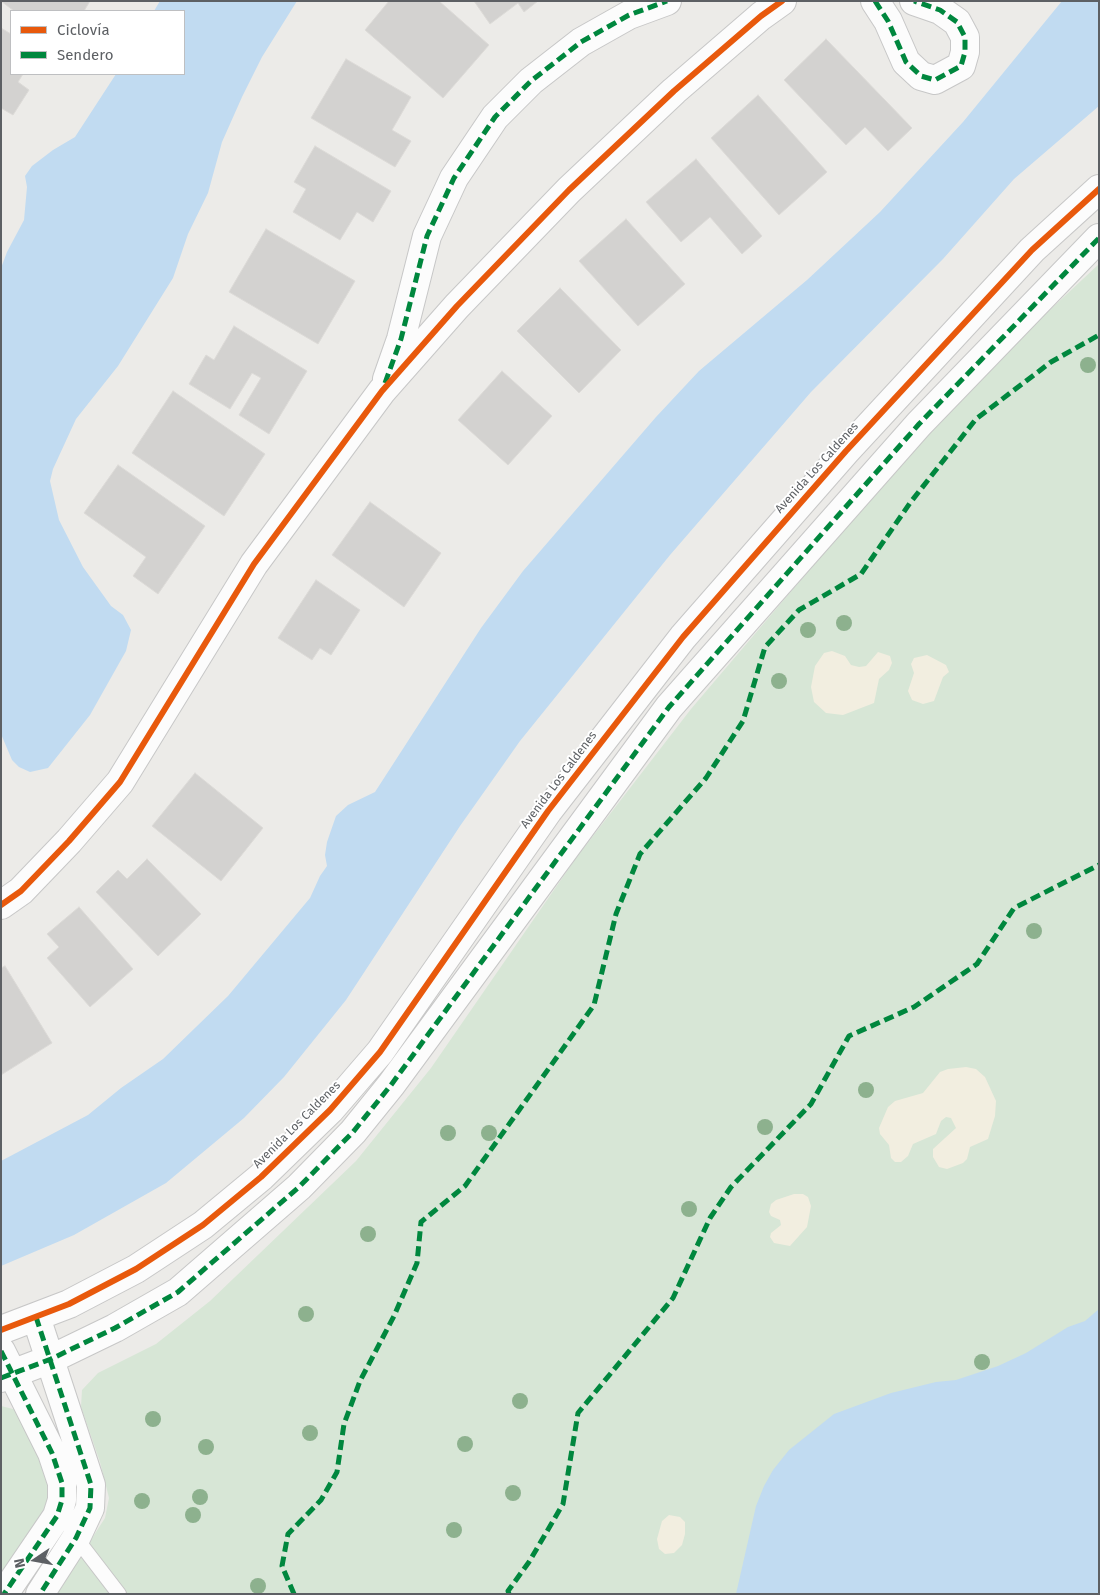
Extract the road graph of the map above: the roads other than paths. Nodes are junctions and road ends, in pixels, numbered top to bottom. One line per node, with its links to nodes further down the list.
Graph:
1 (667, 1): 7 (street)
2 (782, 1): 7 (street)
3 (875, 1): 4 (street)
4 (914, 1)
5 (1099, 189): 9 (street, Avenida Los Caldenes)
6 (1099, 238): 11 (street)
7 (382, 391): 8 (street)
8 (1, 905)
9 (36, 1317): 10 (street, Avenida Los Caldenes); 11 (street)
10 (1, 1330)
11 (52, 1359): 12 (street); 13 (street)
12 (5, 1368): 14 (street)
13 (76, 1538): 15 (street); 16 (lane)
14 (4, 1594)
15 (40, 1594)
16 (119, 1594)

